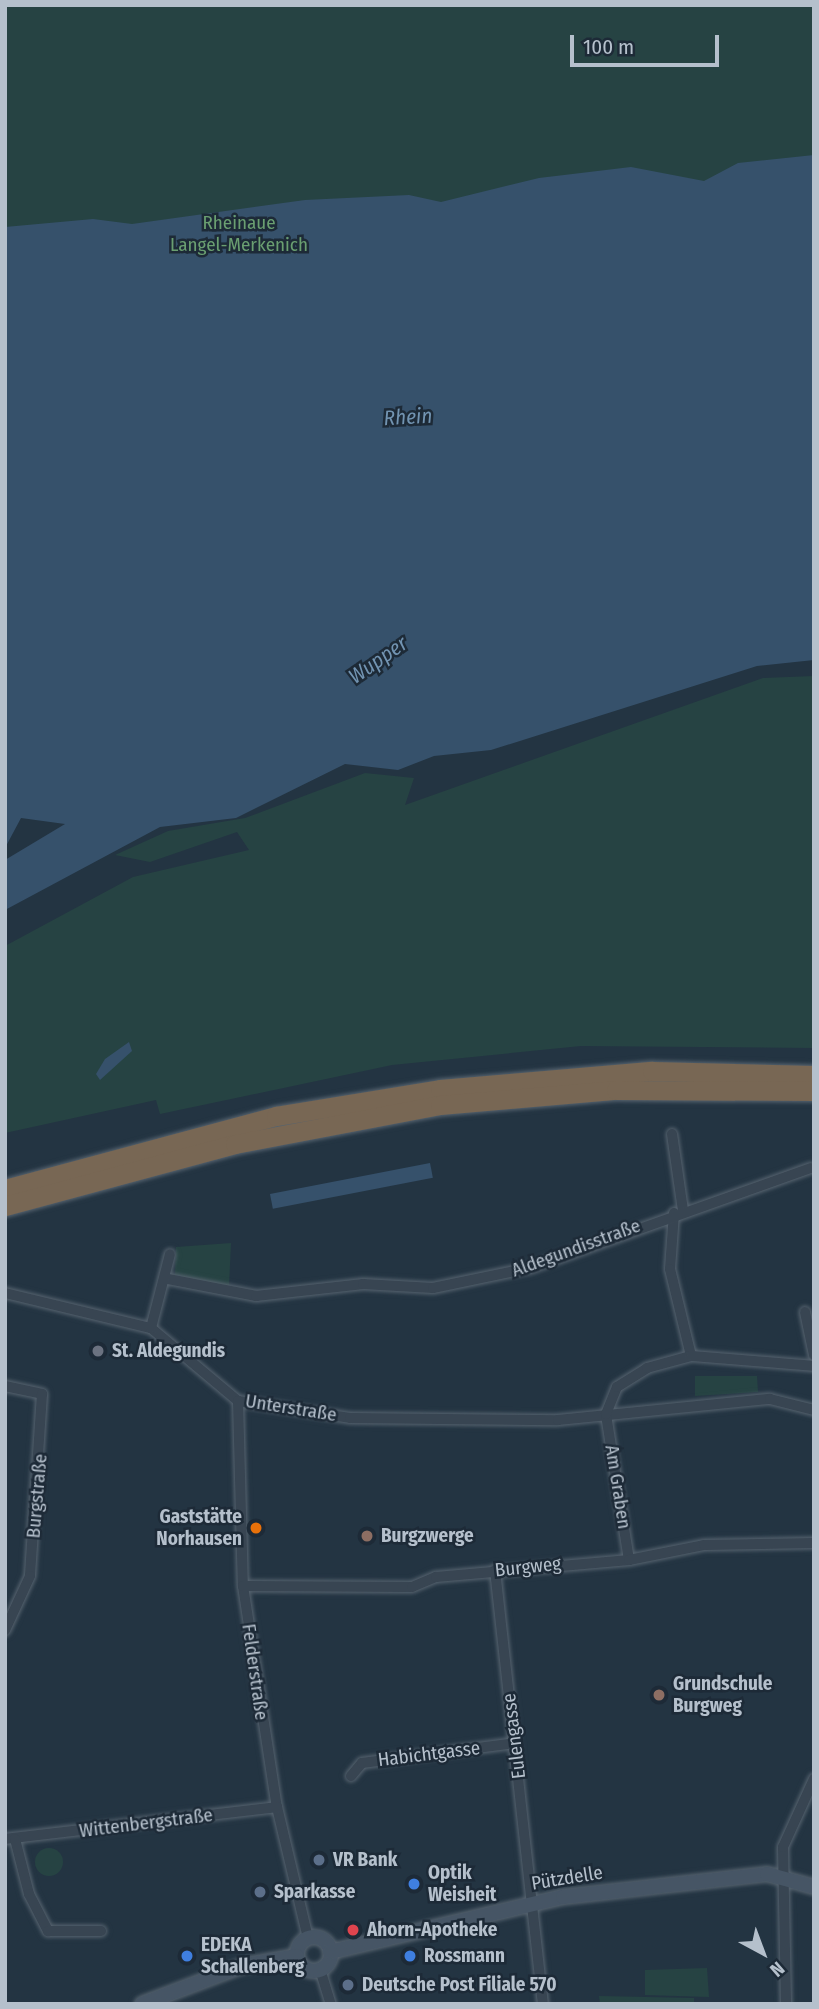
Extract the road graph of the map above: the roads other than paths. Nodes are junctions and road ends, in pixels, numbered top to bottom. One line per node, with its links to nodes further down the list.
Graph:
1 (814, 1075): 5 (highway)
2 (814, 1091): 6 (highway)
3 (672, 1134): 7 (street)
4 (811, 1168): 7 (street, Aldegundisstraße)
5 (5, 1189)
6 (5, 1206)
7 (679, 1211): 9 (street, Aldegundisstraße); 14 (street)
8 (170, 1254): 9 (street)
9 (168, 1279): 12 (street)
10 (5, 1293): 12 (street, Unterstraße)
11 (805, 1311): 13 (street)
12 (151, 1328): 17 (street, Unterstraße)
13 (814, 1355)
14 (691, 1356): 15 (street); 19 (street)
15 (814, 1366)
16 (5, 1387): 24 (street, Burgstraße)
17 (238, 1401): 19 (street, Unterstraße); 23 (street, Felderstraße)
18 (814, 1410): 19 (street, Unterstraße)
19 (606, 1414): 21 (street, Am Graben)
20 (814, 1543): 21 (street, Burgweg)
21 (629, 1560): 22 (street, Burgweg)
22 (495, 1570): 23 (street, Burgweg); 25 (street, Eulengasse)
23 (243, 1586): 28 (street, Felderstraße)
24 (5, 1630)
25 (514, 1743): 26 (street, Habichtgasse); 32 (street, Eulengasse)
26 (351, 1776)
27 (814, 1779): 30 (street)
28 (277, 1807): 29 (street, Wittenbergstraße); 34 (street, Felderstraße)
29 (10, 1839): 33 (street, Wittenbergstraße)
30 (785, 1877): 31 (street, Pützdelle); 32 (street, Pützdelle); 41 (street)
31 (814, 1886)
32 (534, 1903): 35 (street, Pützdelle); 40 (street, Eulengasse)
33 (101, 1931)
34 (308, 1938): 35 (street); 36 (street)
35 (330, 1952): 37 (street)
36 (297, 1956): 37 (street); 38 (street)
37 (320, 1969): 39 (street)
38 (142, 2004)
39 (331, 2004)
40 (542, 2004)
41 (786, 2004)

